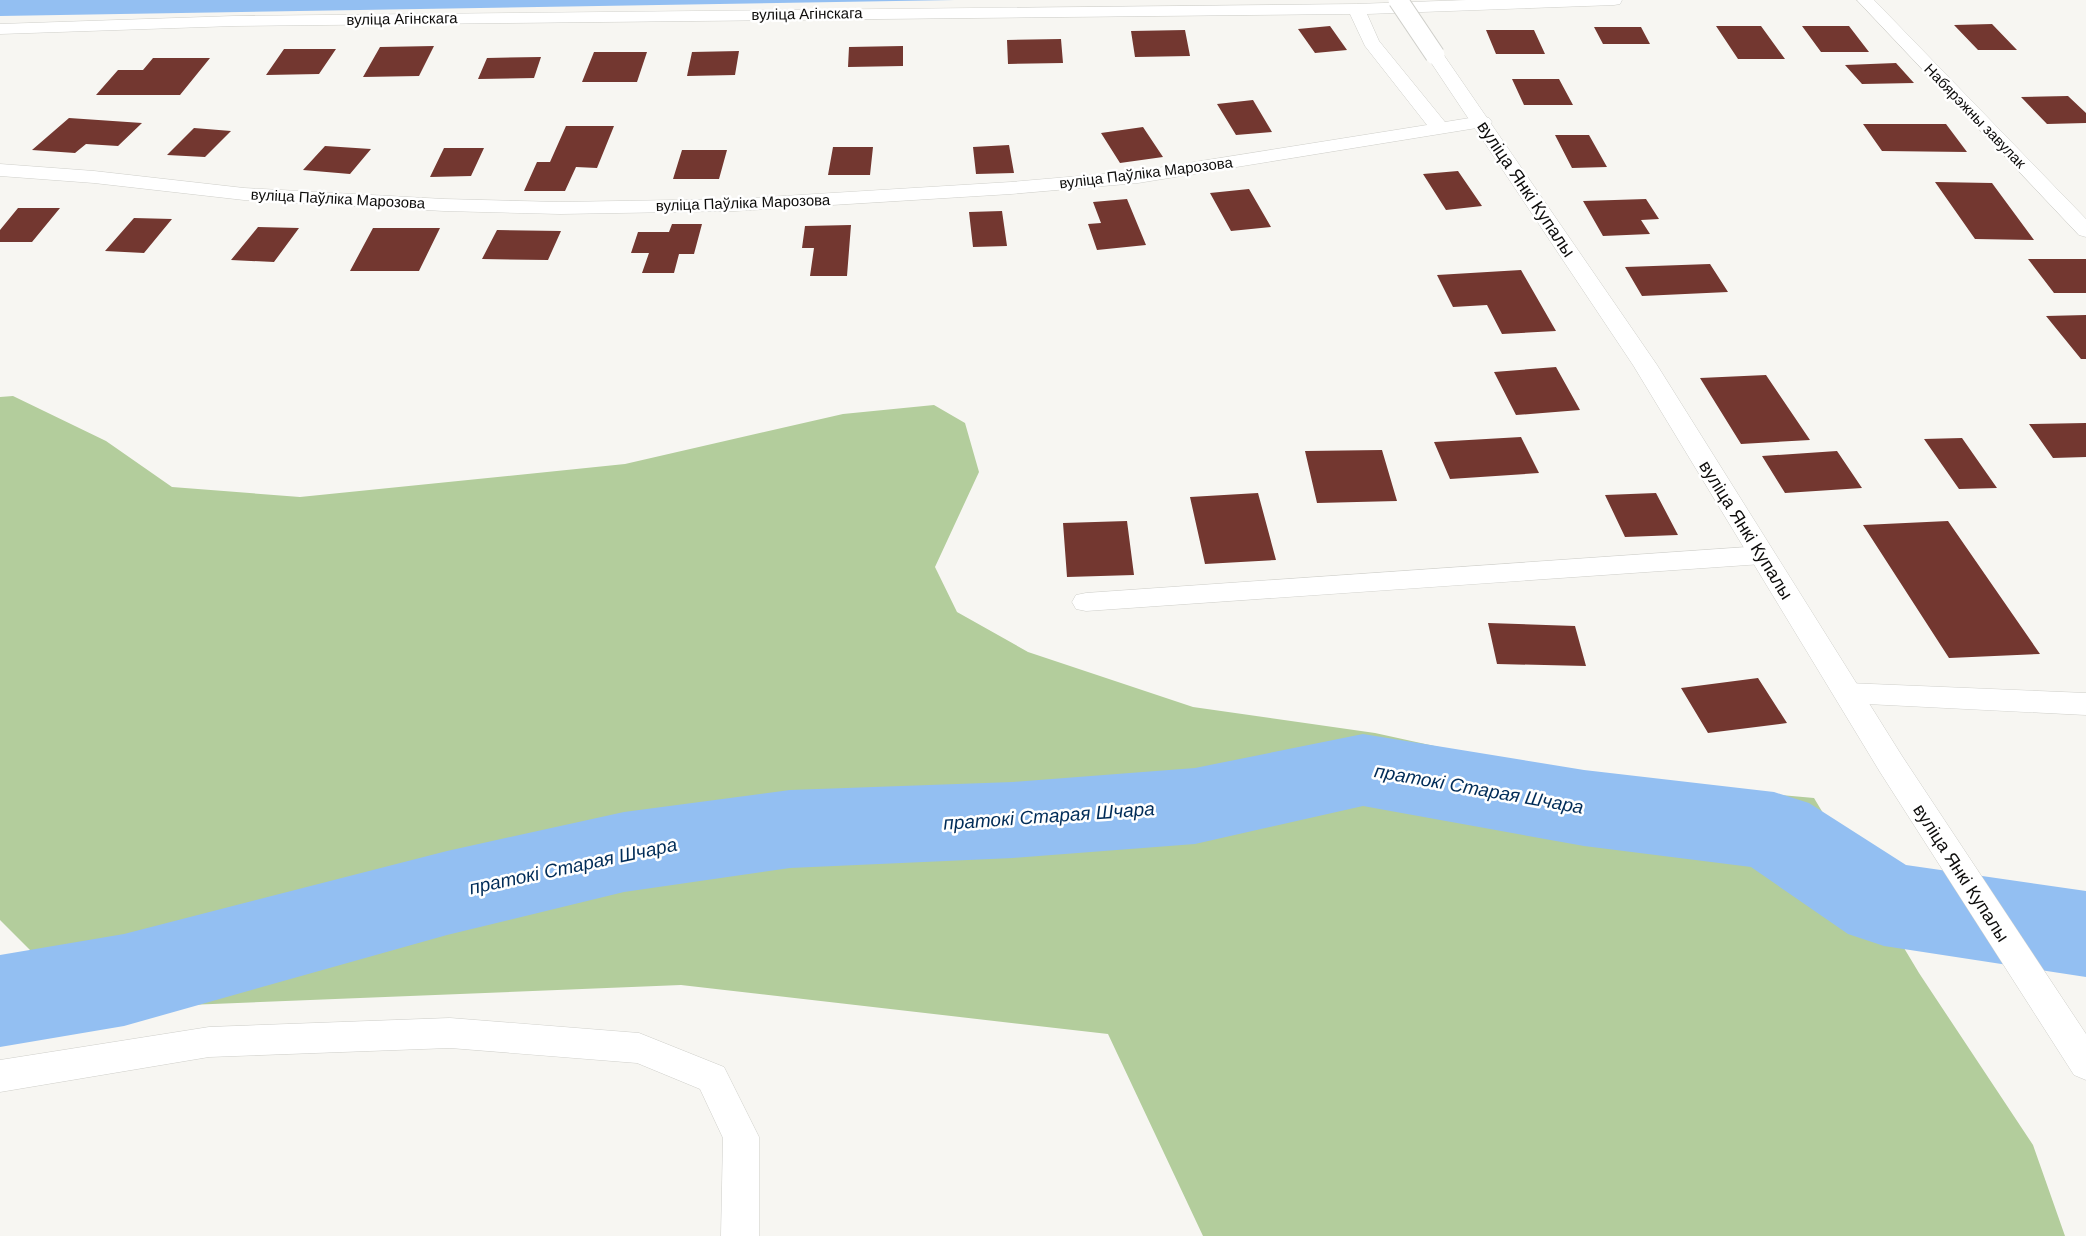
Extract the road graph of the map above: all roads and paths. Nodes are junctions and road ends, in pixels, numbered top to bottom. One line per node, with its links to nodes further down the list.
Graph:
1 (1398, 0): 6 (street, вуліца Янкі Купалы, bridge)
2 (1614, 0): 4 (street, вуліца Агінскага)
3 (1865, 0): 9 (street, Набярэжны завулак)
4 (1356, 9): 5 (street, вуліца Агінскага); 7 (street)
5 (0, 29)
6 (1482, 122): 7 (street, вуліца Паўліка Марозова); 10 (street, вуліца Янкі Купалы)
7 (1440, 129): 8 (street, вуліца Паўліка Марозова)
8 (0, 170)
9 (2086, 232)
10 (1762, 555): 11 (street); 12 (street, вуліца Янкі Купалы)
11 (1086, 602)
12 (1847, 693): 13 (street); 14 (street, вуліца Янкі Купалы)
13 (2086, 704)
14 (2086, 1064)
15 (0, 1076): 16 (street)
16 (740, 1236)

